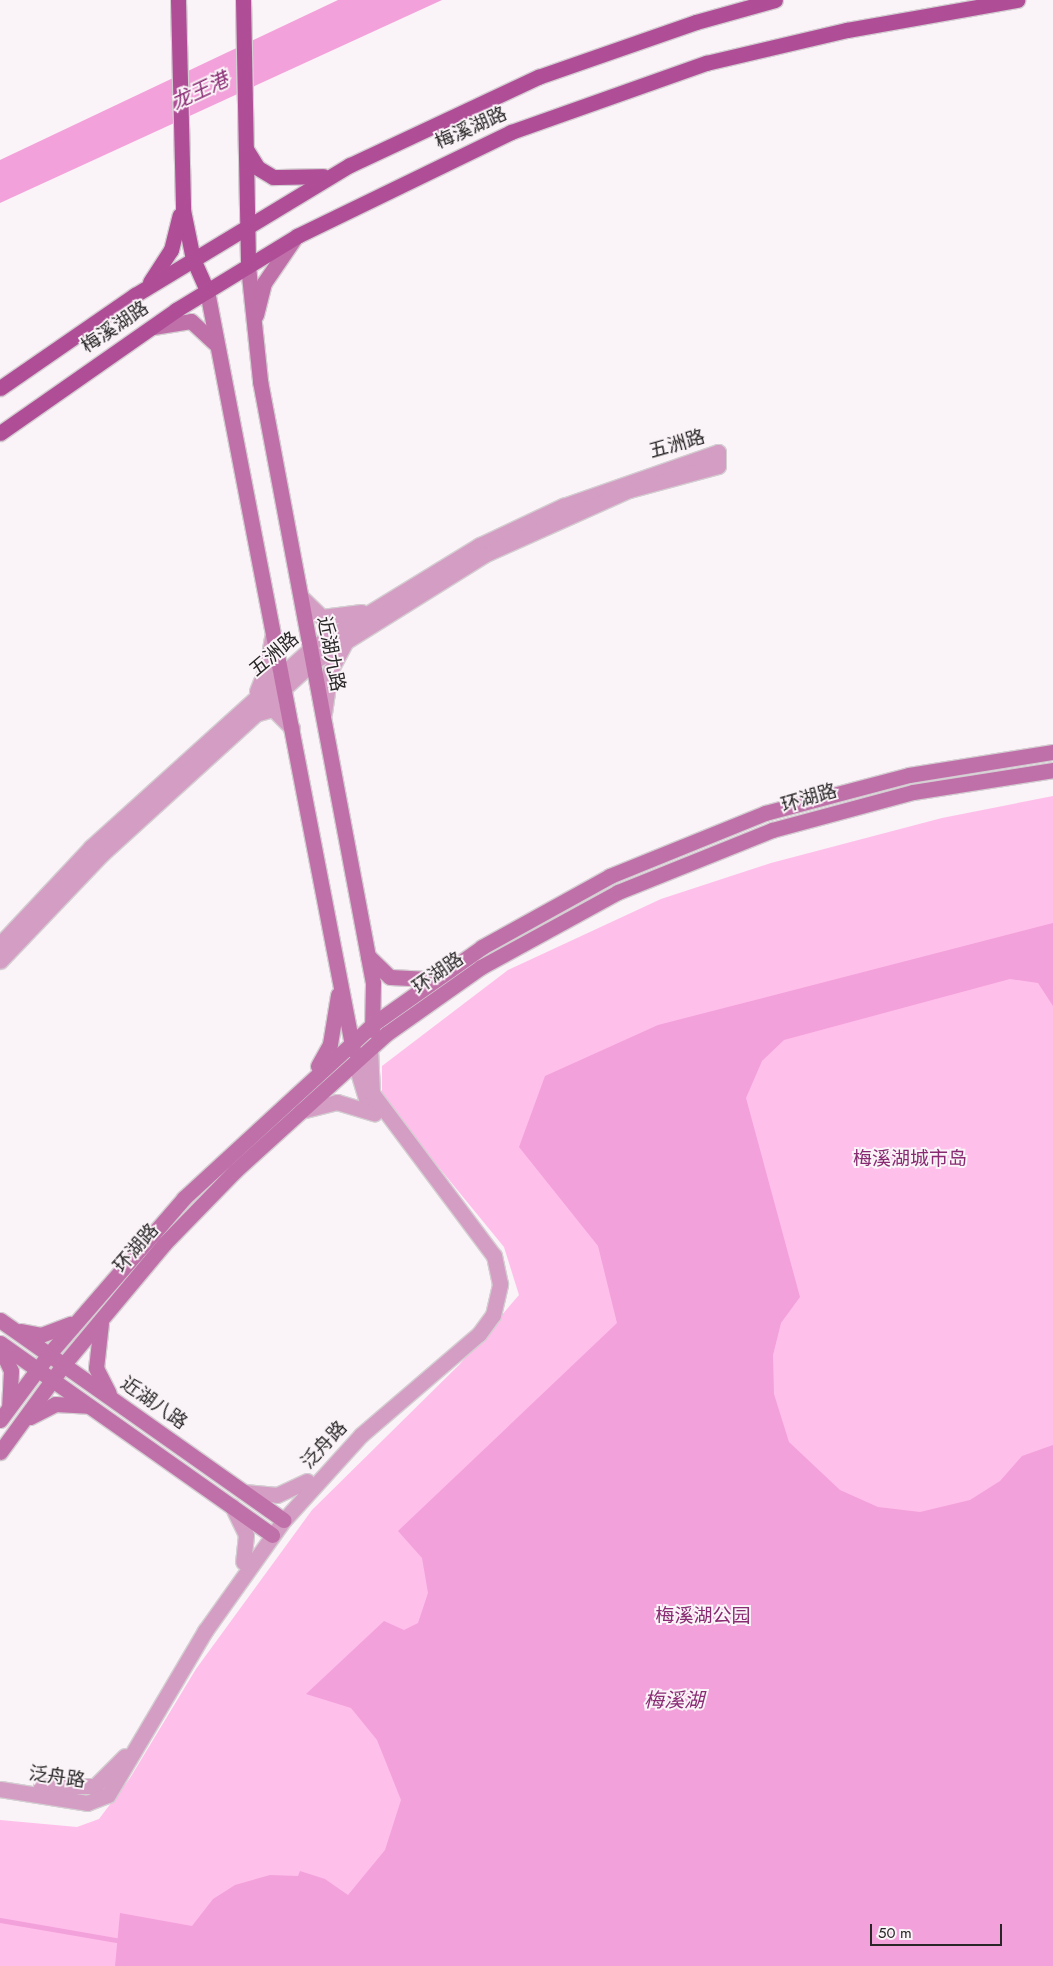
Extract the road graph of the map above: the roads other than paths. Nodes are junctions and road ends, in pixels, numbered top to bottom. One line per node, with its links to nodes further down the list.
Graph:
1 (243, 0): 5 (main road)
2 (775, 0): 6 (main road, 梅溪湖路)
3 (1017, 0): 9 (main road, 梅溪湖路)
4 (178, 2): 7 (main road)
5 (246, 149): 6 (main road); 8 (main road)
6 (341, 171): 8 (main road, 梅溪湖路)
7 (182, 198): 10 (main road); 12 (main road)
8 (246, 224): 10 (main road, 梅溪湖路); 11 (main road)
9 (297, 236): 11 (main road, 梅溪湖路); 15 (main road)
10 (193, 259): 12 (main road, 梅溪湖路); 13 (main road)
11 (248, 266): 13 (main road, 梅溪湖路); 15 (main road, 近湖九路)
12 (143, 290): 17 (main road, 梅溪湖路)
13 (207, 291): 14 (main road, 梅溪湖路); 16 (main road)
14 (149, 328): 16 (main road); 18 (main road, 梅溪湖路)
15 (254, 342): 19 (main road, 近湖九路)
16 (219, 348): 21 (main road)
17 (0, 388)
18 (0, 433)
19 (300, 597): 20 (street); 23 (main road, 近湖九路)
20 (375, 608): 22 (street, 五洲路); 23 (street, 五洲路)
21 (272, 618): 24 (main road); 25 (street)
22 (349, 638): 23 (street, 五洲路); 27 (street)
23 (312, 656): 24 (street, 五洲路); 27 (main road, 近湖九路)
24 (284, 678): 25 (street, 五洲路); 26 (street, 五洲路); 28 (main road)
25 (252, 699): 31 (street, 五洲路)
26 (249, 717): 28 (street); 33 (street, 五洲路)
27 (324, 722): 32 (main road, 近湖九路)
28 (294, 732): 34 (main road)
29 (1053, 752): 35 (main road, 环湖路)
30 (1053, 770): 37 (main road, 环湖路)
31 (0, 944)
32 (367, 954): 35 (main road); 36 (main road, 近湖九路)
33 (0, 961)
34 (338, 964): 38 (main road); 41 (main road)
35 (446, 971): 36 (main road, 环湖路)
36 (373, 1024): 38 (main road, 环湖路); 39 (main road, 近湖九路)
37 (386, 1034): 39 (main road, 环湖路); 42 (street)
38 (352, 1043): 40 (main road); 41 (main road, 环湖路)
39 (370, 1049): 40 (main road, 环湖路); 42 (street)
40 (355, 1062): 43 (main road, 环湖路); 44 (street, 泛舟路)
41 (306, 1082): 45 (main road, 环湖路)
42 (372, 1093): 62 (street, 泛舟路)
43 (299, 1112): 44 (street); 46 (main road, 环湖路)
44 (375, 1114): 59 (street, 泛舟路)
45 (86, 1310): 47 (main road); 50 (main road, 环湖路)
46 (105, 1316): 51 (main road, 环湖路); 54 (main road)
47 (5, 1323): 50 (main road, 近湖八路)
48 (0, 1343): 52 (main road, 近湖八路)
49 (0, 1347): 56 (main road)
50 (49, 1354): 51 (main road, 近湖八路); 52 (main road, 环湖路)
51 (64, 1364): 53 (main road, 环湖路); 54 (main road, 近湖八路)
52 (38, 1369): 53 (main road, 近湖八路); 56 (main road, 环湖路)
53 (53, 1380): 55 (main road, 近湖八路); 57 (main road, 环湖路)
54 (115, 1400): 60 (main road, 近湖八路)
55 (94, 1408): 57 (main road); 61 (main road, 近湖八路)
56 (4, 1415)
57 (22, 1422): 58 (main road, 环湖路)
58 (0, 1452)
59 (307, 1481): 60 (street); 62 (street, 泛舟路)
60 (244, 1492): 62 (main road, 近湖八路)
61 (232, 1506): 63 (main road, 近湖八路); 64 (street)
62 (280, 1518): 63 (street, 泛舟路)
63 (269, 1533): 64 (street, 泛舟路); 66 (street, 泛舟路)
64 (243, 1562): 65 (street, 泛舟路)
65 (0, 1779)
66 (0, 1789)

